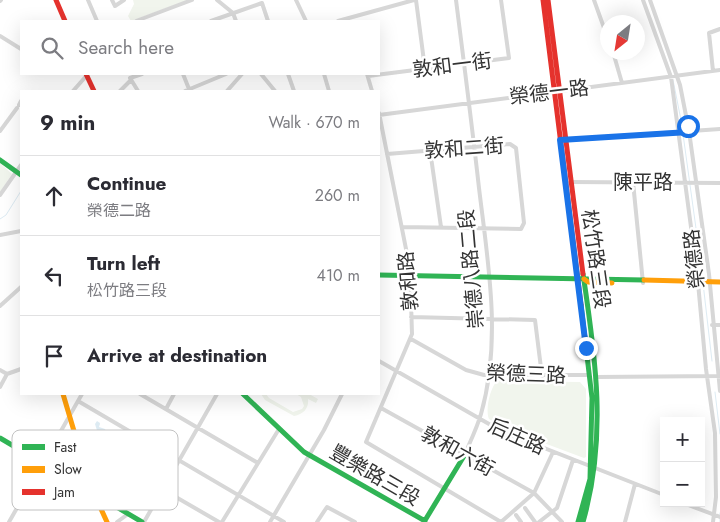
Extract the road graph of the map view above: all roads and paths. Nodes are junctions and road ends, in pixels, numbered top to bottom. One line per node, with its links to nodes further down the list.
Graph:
1 (56, 0): 19 (street)
2 (88, 0): 20 (street)
3 (112, 0): 4 (street)
4 (124, 0)
5 (192, 0): 21 (street)
6 (217, 0): 16 (street)
7 (296, 0): 25 (street)
8 (415, 0): 17 (street); 33 (street)
9 (456, 0): 32 (street, 崇德八路二段)
10 (501, 0): 32 (street, 敦和一街)
11 (542, 0): 61 (street, 松竹路三段)
12 (548, 0): 61 (street, 松竹路三段)
13 (594, 0): 18 (street)
14 (643, 0): 47 (street, 榮德路)
15 (650, 0): 48 (street, 榮德路)
16 (233, 13): 22 (street); 23 (street); 24 (street)
17 (349, 16): 26 (street); 27 (street)
18 (600, 17)
19 (65, 20)
20 (97, 20)
21 (139, 20)
22 (214, 20)
23 (236, 20)
24 (268, 20)
25 (306, 20)
26 (340, 20)
27 (351, 20)
28 (720, 29): 35 (street)
29 (0, 36): 30 (street)
30 (20, 48)
31 (615, 60): 50 (street)
32 (464, 64): 33 (street, 敦和一街); 62 (street, 崇德八路二段)
33 (425, 69): 36 (street, 敦和一街)
34 (720, 70): 35 (street, 榮德一路)
35 (713, 71): 48 (street, 榮德一路)
36 (380, 74)
37 (86, 75): 51 (street)
38 (87, 75): 52 (street)
39 (139, 75): 49 (street)
40 (183, 75): 55 (street)
41 (224, 75): 55 (street)
42 (241, 75): 56 (street)
43 (263, 75): 57 (street)
44 (288, 75): 58 (street)
45 (324, 75): 59 (street)
46 (367, 75): 60 (street)
47 (670, 77): 48 (street, 榮德一路); 50 (street, 榮德一路); 68 (street, 榮德路)
48 (676, 77): 69 (street, 榮德路)
49 (130, 81): 53 (street); 54 (street)
50 (622, 83): 61 (street, 榮德一路)
51 (74, 90)
52 (94, 90)
53 (121, 90)
54 (137, 90)
55 (187, 90)
56 (228, 90)
57 (274, 90)
58 (294, 90)
59 (329, 90)
60 (372, 90)
61 (556, 91): 62 (street, 榮德一路); 70 (street, 松竹路三段)
62 (468, 103): 64 (street, 榮德一路); 71 (street, 崇德八路二段)
63 (19, 105): 67 (street)
64 (380, 114)
65 (380, 119): 73 (street, 敦和路)
66 (720, 129): 69 (street)
67 (0, 131)
68 (678, 132): 69 (street); 70 (street); 78 (street, 榮德路)
69 (689, 132): 79 (street, 榮德路)
70 (563, 140): 76 (street, 松竹路三段)
71 (474, 147): 72 (street, 敦和二街); 84 (street, 崇德八路二段); 84 (street, 敦和二街)
72 (430, 150): 73 (street, 敦和二街); 83 (street)
73 (387, 154): 82 (street, 敦和路)
74 (0, 160): 75 (street)
75 (19, 173): 81 (street)
76 (568, 182): 77 (street, 陳平路); 90 (street, 松竹路三段)
77 (633, 182): 78 (street, 陳平路); 91 (street)
78 (685, 182): 79 (street, 陳平路); 92 (street, 榮德路)
79 (695, 182): 80 (street, 陳平路); 93 (street, 榮德路)
80 (720, 182)
81 (0, 195)
82 (402, 227): 83 (street); 88 (street, 敦和路)
83 (441, 227): 84 (street)
84 (484, 228): 89 (street, 崇德八路二段)
85 (20, 231): 86 (street)
86 (0, 235)
87 (380, 275): 88 (street)
88 (411, 276): 89 (street); 97 (street, 敦和路)
89 (490, 279): 90 (street); 98 (street, 崇德八路二段)
90 (580, 279): 91 (street); 107 (street, 松竹路三段); 112 (street, 松竹路三段)
91 (643, 281): 92 (street)
92 (698, 283): 93 (street); 110 (street, 榮德路)
93 (709, 283): 94 (street); 99 (street, 榮德路)
94 (720, 283)
95 (20, 288): 96 (street)
96 (0, 306)
97 (412, 317): 98 (street); 101 (street, 敦和路)
98 (492, 318): 108 (street, 崇德八路二段); 109 (street)
99 (712, 325): 100 (street); 111 (street, 榮德路)
100 (720, 325)
101 (412, 339): 105 (street, 敦和路); 108 (street, 榮德三路)
102 (380, 361): 105 (street, 后庄路)
103 (20, 369): 106 (street)
104 (0, 370): 106 (street)
105 (398, 371): 123 (street, 敦和路); 126 (street, 后庄路)
106 (7, 374): 113 (street)
107 (589, 375): 109 (street, 榮德三路); 140 (street, 松竹路三段)
108 (489, 376): 109 (street, 榮德三路); 126 (street, 崇德八路二段)
109 (542, 376)
110 (707, 376): 111 (street, 榮德三路); 112 (street, 榮德三路); 146 (street, 榮德路)
111 (719, 376): 114 (street, 榮德路)
112 (596, 377): 140 (street, 松竹路三段)
113 (0, 387)
114 (720, 391)
115 (63, 395): 125 (street)
116 (81, 395): 122 (street)
117 (142, 395): 124 (street)
118 (173, 395): 124 (street)
119 (216, 395): 127 (street)
120 (244, 395): 128 (street, 豐樂路三段)
121 (341, 395): 135 (street)
122 (78, 401): 125 (street); 131 (street)
123 (381, 408): 136 (street, 敦和六街); 142 (street, 敦和路)
124 (166, 409): 127 (street)
125 (70, 416): 129 (street); 130 (street)
126 (480, 419): 134 (street, 后庄路); 136 (street, 崇德八路二段)
127 (198, 427): 137 (street); 139 (street)
128 (279, 429): 135 (street, 豐樂路三段); 139 (street)
129 (62, 430)
130 (74, 430)
131 (128, 430)
132 (0, 438): 133 (street)
133 (12, 445)
134 (553, 452): 138 (street, 后庄路); 143 (street)
135 (309, 455): 157 (street); 169 (street, 豐樂路三段)
136 (464, 456): 142 (street, 崇德八路二段); 143 (street, 敦和六街)
137 (179, 460): 145 (street)
138 (574, 460): 140 (street, 后庄路); 154 (street)
139 (258, 463): 145 (street)
140 (593, 467): 141 (street, 后庄路); 175 (street, 松竹路三段); 176 (street, 松竹路三段)
141 (635, 484): 144 (street, 后庄路); 177 (street)
142 (445, 488): 169 (street, 崇德八路二段); 170 (street)
143 (534, 493): 154 (street); 170 (street)
144 (660, 493)
145 (238, 495): 157 (street); 164 (street)
146 (718, 497): 156 (street, 榮德路)
147 (178, 498): 164 (street)
148 (694, 507): 156 (street)
149 (525, 508): 172 (street)
150 (16, 510): 160 (street)
151 (102, 510): 161 (street)
152 (121, 510): 155 (street)
153 (150, 510): 163 (street)
154 (551, 513): 173 (street); 174 (street)
155 (128, 514): 162 (street); 163 (street)
156 (713, 515): 159 (street); 178 (street, 榮德路)
157 (274, 516): 165 (street); 166 (street)
158 (516, 516): 171 (street)
159 (720, 518)
160 (9, 522)
161 (107, 522)
162 (116, 522)
163 (143, 522)
164 (221, 522)
165 (270, 522)
166 (284, 522)
167 (317, 522): 168 (street)
168 (355, 522)
169 (425, 522)
170 (501, 522)
171 (520, 522)
172 (534, 522)
173 (539, 522)
174 (562, 522)
175 (578, 522)
176 (583, 522)
177 (625, 522)
178 (713, 522)

